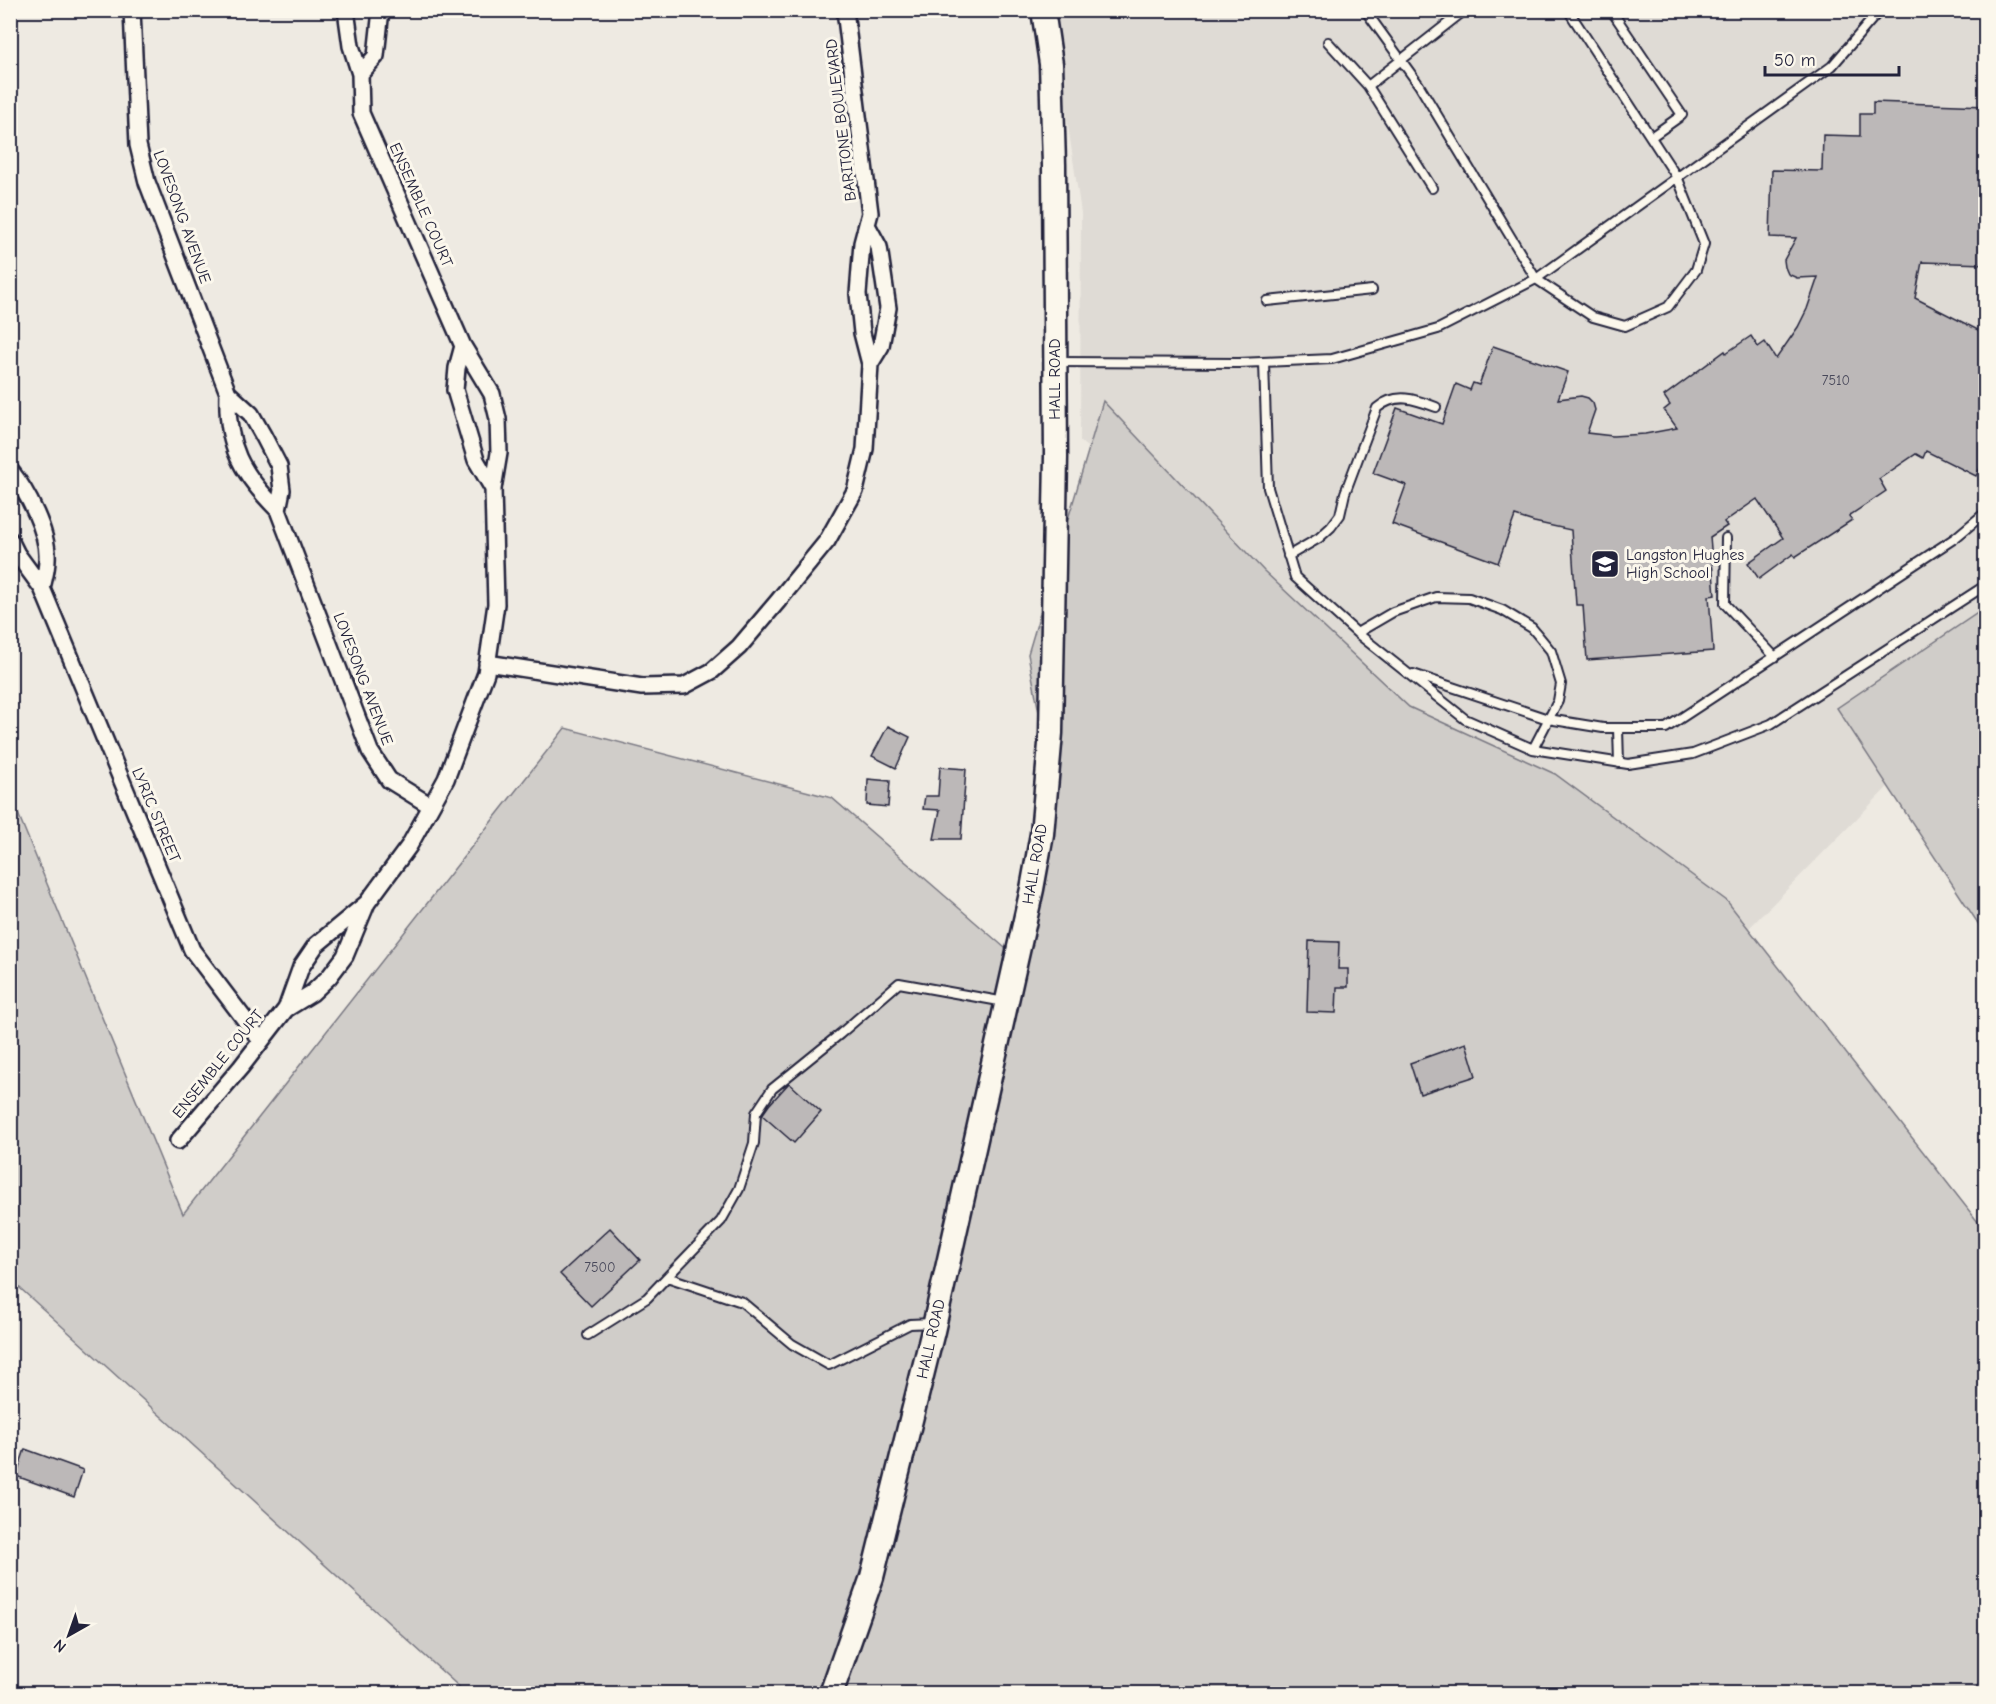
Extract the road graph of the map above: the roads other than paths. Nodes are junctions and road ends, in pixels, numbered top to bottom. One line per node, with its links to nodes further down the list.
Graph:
1 (132, 10): 27 (street, LOVESONG AVENUE)
2 (346, 10): 14 (street, ENSEMBLE COURT)
3 (381, 10): 14 (street)
4 (845, 10): 19 (street, BARITONE BOULEVARD)
5 (1043, 10): 24 (street, HALL ROAD)
6 (1365, 10): 13 (lane)
7 (1465, 10): 13 (lane)
8 (1580, 10): 11 (lane)
9 (1611, 10): 16 (lane)
10 (1880, 10): 17 (lane)
11 (1570, 13): 16 (lane)
12 (1328, 42): 15 (lane)
13 (1401, 60): 15 (lane); 20 (lane)
14 (360, 74): 23 (street, ENSEMBLE COURT)
15 (1368, 86): 18 (lane)
16 (1651, 137): 17 (lane)
17 (1678, 179): 20 (lane); 20 (lane)
18 (1432, 188)
19 (869, 219): 26 (street, BARITONE BOULEVARD); 26 (street, BARITONE BOULEVARD)
20 (1536, 279): 25 (lane)
21 (1372, 290): 22 (lane)
22 (1267, 301)
23 (463, 346): 30 (street); 30 (street, ENSEMBLE COURT)
24 (1055, 362): 25 (lane); 48 (street, HALL ROAD)
25 (1264, 362): 35 (lane)
26 (870, 364): 40 (street, BARITONE BOULEVARD)
27 (228, 393): 31 (street, LOVESONG AVENUE); 31 (street, LOVESONG AVENUE)
28 (1436, 407): 35 (lane)
29 (10, 470): 37 (street)
30 (494, 489): 40 (street, ENSEMBLE COURT)
31 (278, 510): 46 (street, LOVESONG AVENUE)
32 (1986, 512): 39 (lane)
33 (1726, 538): 39 (lane)
34 (10, 540): 37 (street, LYRIC STREET)
35 (1288, 556): 38 (lane)
36 (1986, 585): 45 (lane)
37 (42, 588): 50 (street, LYRIC STREET)
38 (1357, 633): 41 (lane); 42 (lane)
39 (1775, 657): 43 (lane)
40 (487, 663): 46 (street, ENSEMBLE COURT)
41 (1406, 672): 42 (lane); 44 (lane)
42 (1548, 719): 43 (lane); 44 (lane)
43 (1618, 728): 45 (lane)
44 (1533, 749): 45 (lane)
45 (1620, 762)
46 (431, 806): 47 (street, ENSEMBLE COURT)
47 (367, 903): 49 (street, ENSEMBLE COURT); 49 (street, ENSEMBLE COURT)
48 (1007, 1002): 52 (lane); 53 (street, HALL ROAD)
49 (286, 1009): 50 (street, ENSEMBLE COURT)
50 (261, 1041): 51 (street, ENSEMBLE COURT)
51 (178, 1141)
52 (667, 1276): 53 (lane); 54 (lane)
53 (935, 1323): 55 (street, HALL ROAD)
54 (588, 1335)
55 (831, 1694)

